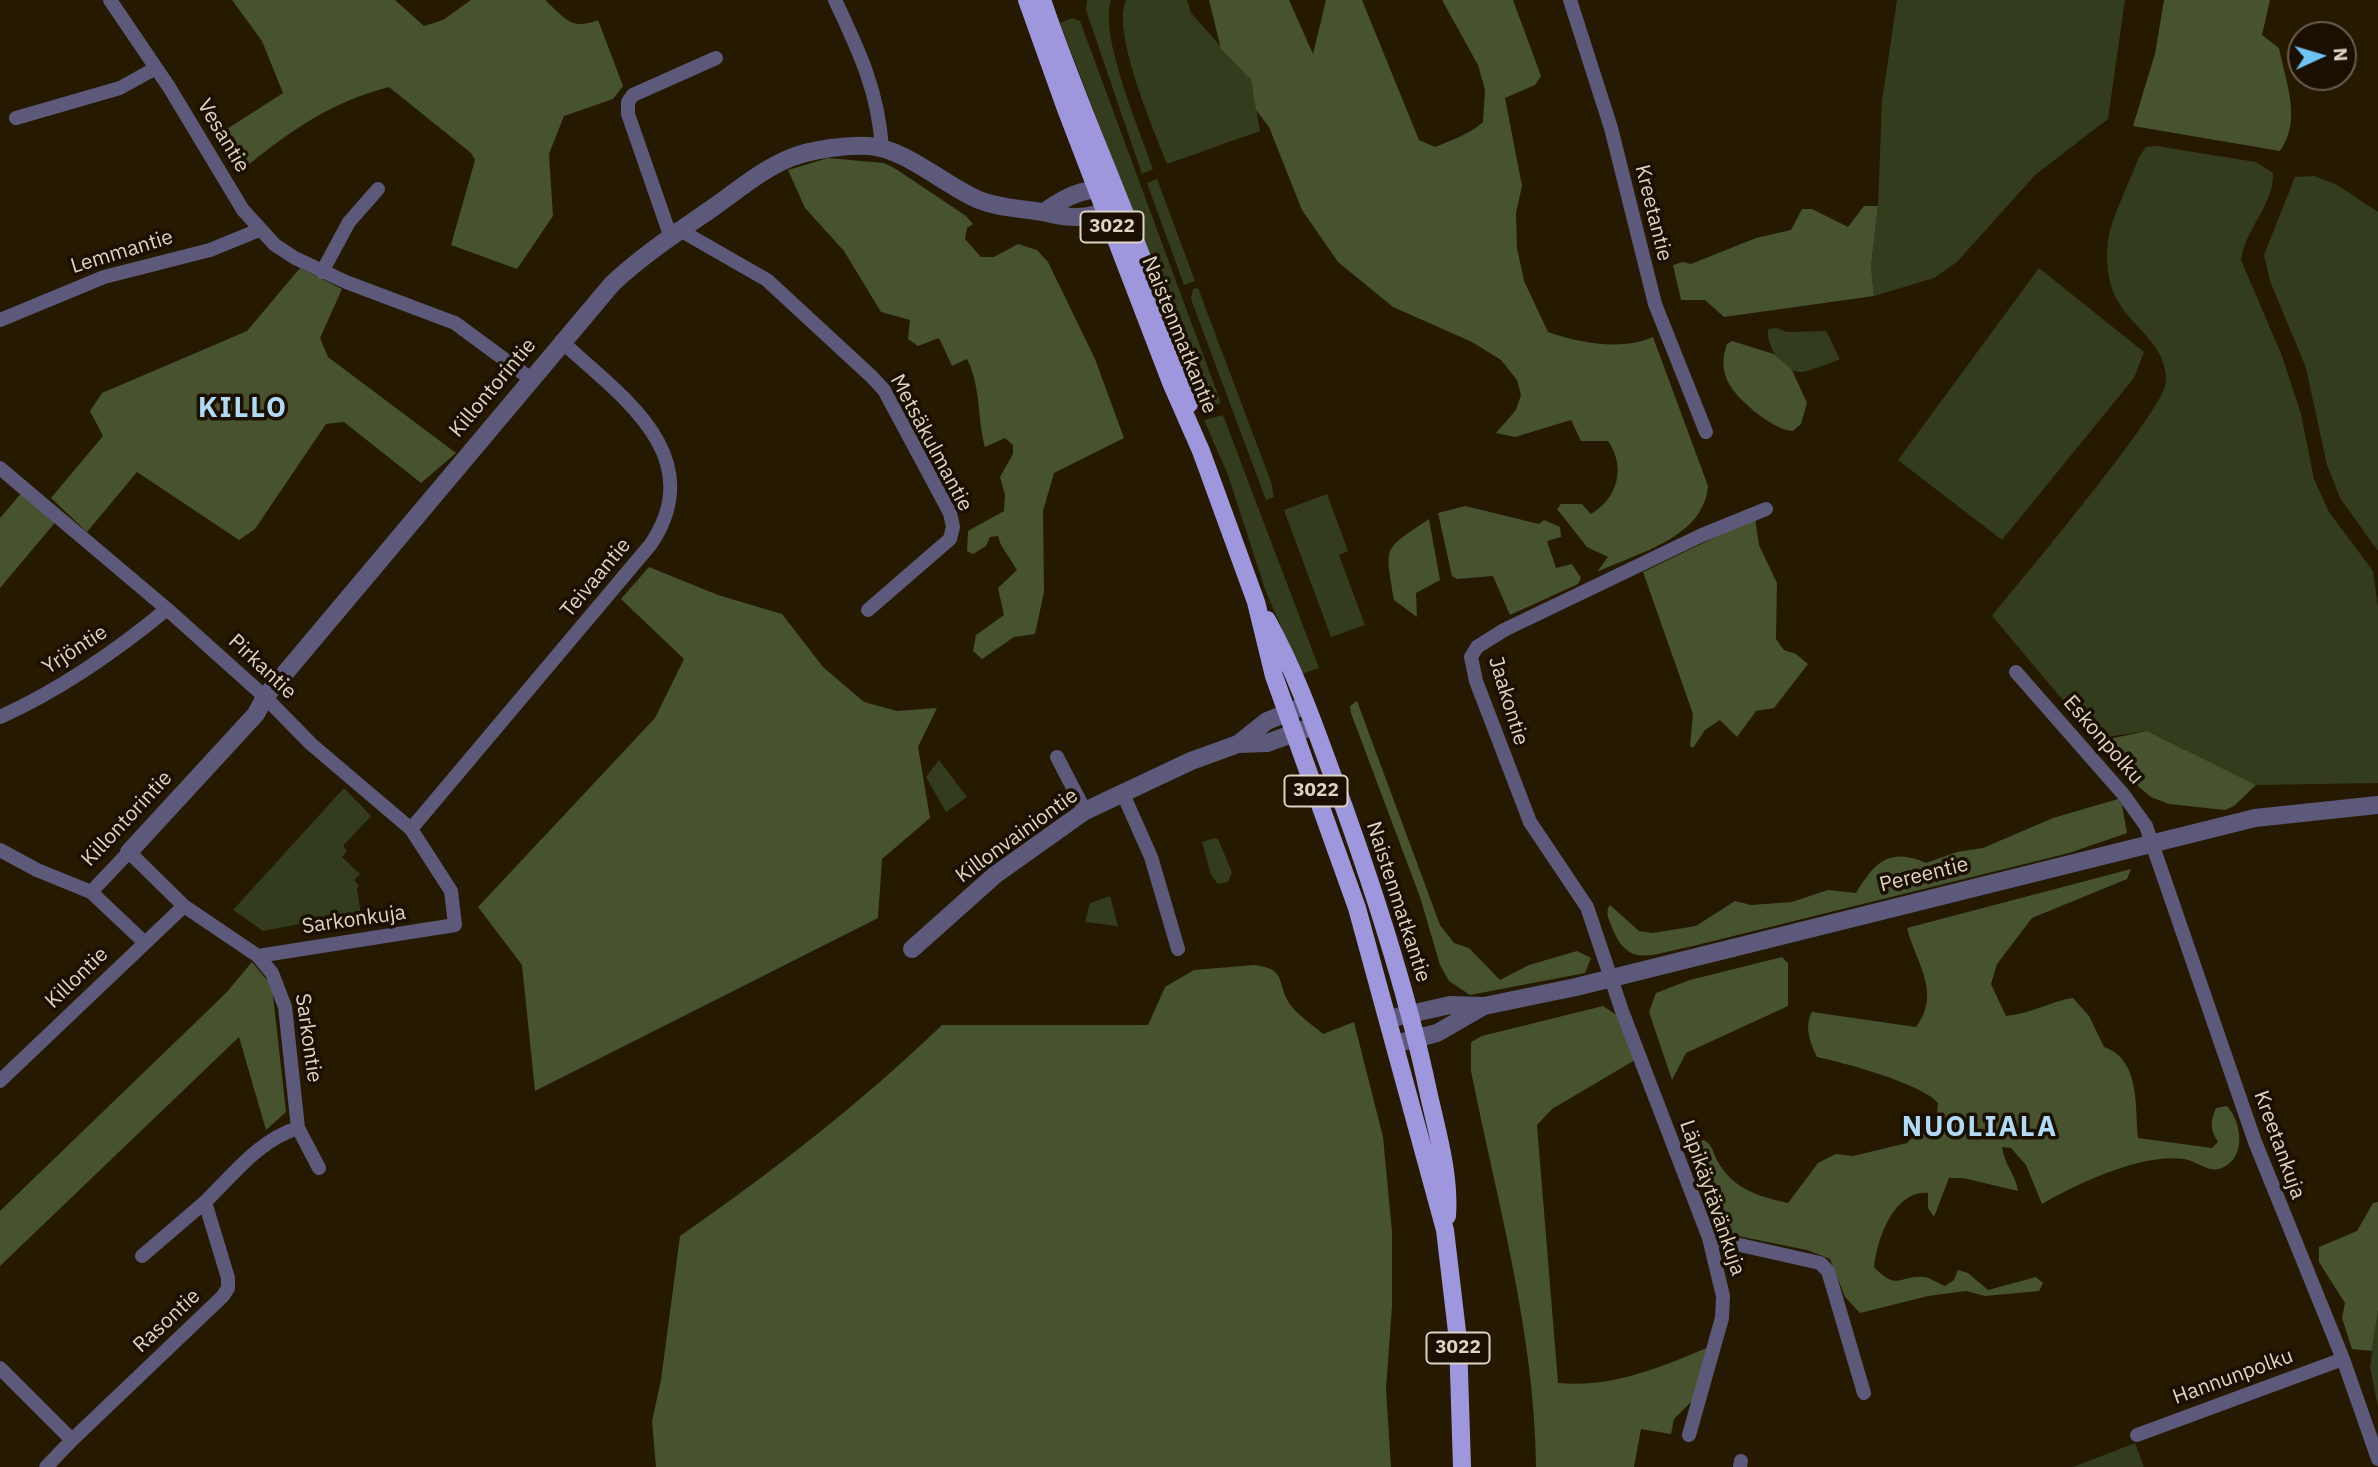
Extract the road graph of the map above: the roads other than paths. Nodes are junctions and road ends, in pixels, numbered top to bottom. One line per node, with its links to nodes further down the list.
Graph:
1 (110, 0): 7 (street, Vesantie)
2 (835, 0): 9 (street)
3 (1027, 0): 10 (main road, Naistenmatkantie / 3022)
4 (1042, 0): 12 (main road, Naistenmatkantie / 3022)
5 (1570, 0): 20 (street, Kreetantie)
6 (716, 58): 15 (street)
7 (156, 68): 8 (street); 14 (street, Vesantie)
8 (16, 118)
9 (882, 148): 13 (street, Killontorintie); 15 (street, Killontorintie)
10 (1097, 188): 12 (main road, Naistenmatkantie / 3022); 13 (street)
11 (378, 189): 16 (street)
12 (1114, 201): 13 (street, Killontorintie); 23 (main road, Naistenmatkantie / 3022)
13 (1044, 212)
14 (258, 230): 16 (street, Vesantie); 17 (street, Lemmantie)
15 (674, 232): 18 (street, Killontorintie); 25 (street, Metsäkulmantie)
16 (322, 272): 19 (street, Vesantie)
17 (0, 320)
18 (561, 341): 19 (street, Killontorintie); 38 (street, Teivaantie)
19 (531, 379): 27 (street, Killontorintie)
20 (1706, 432)
21 (0, 468): 24 (street, Pirkantie)
22 (1766, 509): 49 (street, Jaakontie)
23 (1256, 602): 28 (main road, Naistenmatkantie / 3022); 29 (main road, Naistenmatkantie / 3022)
24 (167, 609): 27 (street, Pirkantie); 30 (street, Yrjöntie)
25 (869, 610)
26 (2016, 673): 39 (street, Eskonpolku)
27 (265, 697): 38 (street, Pirkantie); 41 (street, Killontorintie)
28 (1306, 705): 29 (street, Killonvainiontie); 31 (main road, Naistenmatkantie / 3022)
29 (1287, 712): 32 (main road, Naistenmatkantie / 3022); 33 (street, Killonvainiontie)
30 (0, 717)
31 (1314, 726): 32 (street, Killonvainiontie); 51 (main road, Naistenmatkantie / 3022)
32 (1295, 734): 33 (street, Killonvainiontie); 52 (main road, Naistenmatkantie / 3022)
33 (1238, 744): 35 (street, Killonvainiontie)
34 (1057, 757): 37 (street)
35 (1123, 794): 37 (street, Killonvainiontie); 47 (street)
36 (2378, 805): 39 (street, Pereentie)
37 (1085, 811): 46 (street, Killonvainiontie)
38 (411, 829): 44 (street, Pirkantie)
39 (2152, 841): 49 (street, Pereentie); 62 (street, Kreetankuja)
40 (0, 850): 42 (street)
41 (129, 852): 42 (street, Killontorintie); 43 (street, Sarkontie)
42 (91, 892): 45 (street)
43 (184, 906): 45 (street, Killontie); 48 (street, Sarkontie)
44 (455, 925): 48 (street, Sarkonkuja)
45 (144, 942): 55 (street, Killontie)
46 (912, 949)
47 (1178, 949)
48 (258, 956): 56 (street, Sarkontie)
49 (1611, 978): 50 (street, Pereentie); 60 (street, Läpikäytävänkuja)
50 (1484, 1006): 51 (street, Pereentie); 53 (street, Pereentie)
51 (1410, 1014): 52 (street, Pereentie); 53 (main road, Naistenmatkantie / 3022)
52 (1388, 1019): 54 (main road, Naistenmatkantie / 3022)
53 (1417, 1038): 54 (street, Pereentie); 59 (main road, Naistenmatkantie / 3022)
54 (1395, 1044): 59 (main road, Naistenmatkantie / 3022)
55 (0, 1081)
56 (298, 1128): 57 (street, Sarkontie); 58 (street)
57 (319, 1168)
58 (205, 1202): 61 (street); 67 (street, Rasontie)
59 (1445, 1230): 70 (main road, Naistenmatkantie / 3022)
60 (1709, 1238): 64 (street); 65 (street, Läpikäytävänkuja)
61 (142, 1256)
62 (2343, 1359): 66 (street, Hannunpolku); 68 (street, Kreetankuja)
63 (0, 1368): 67 (street)
64 (1864, 1393)
65 (1689, 1435)
66 (2137, 1435)
67 (72, 1440): 69 (street, Rasontie)
68 (2378, 1460)
69 (46, 1467)
70 (1462, 1467)

